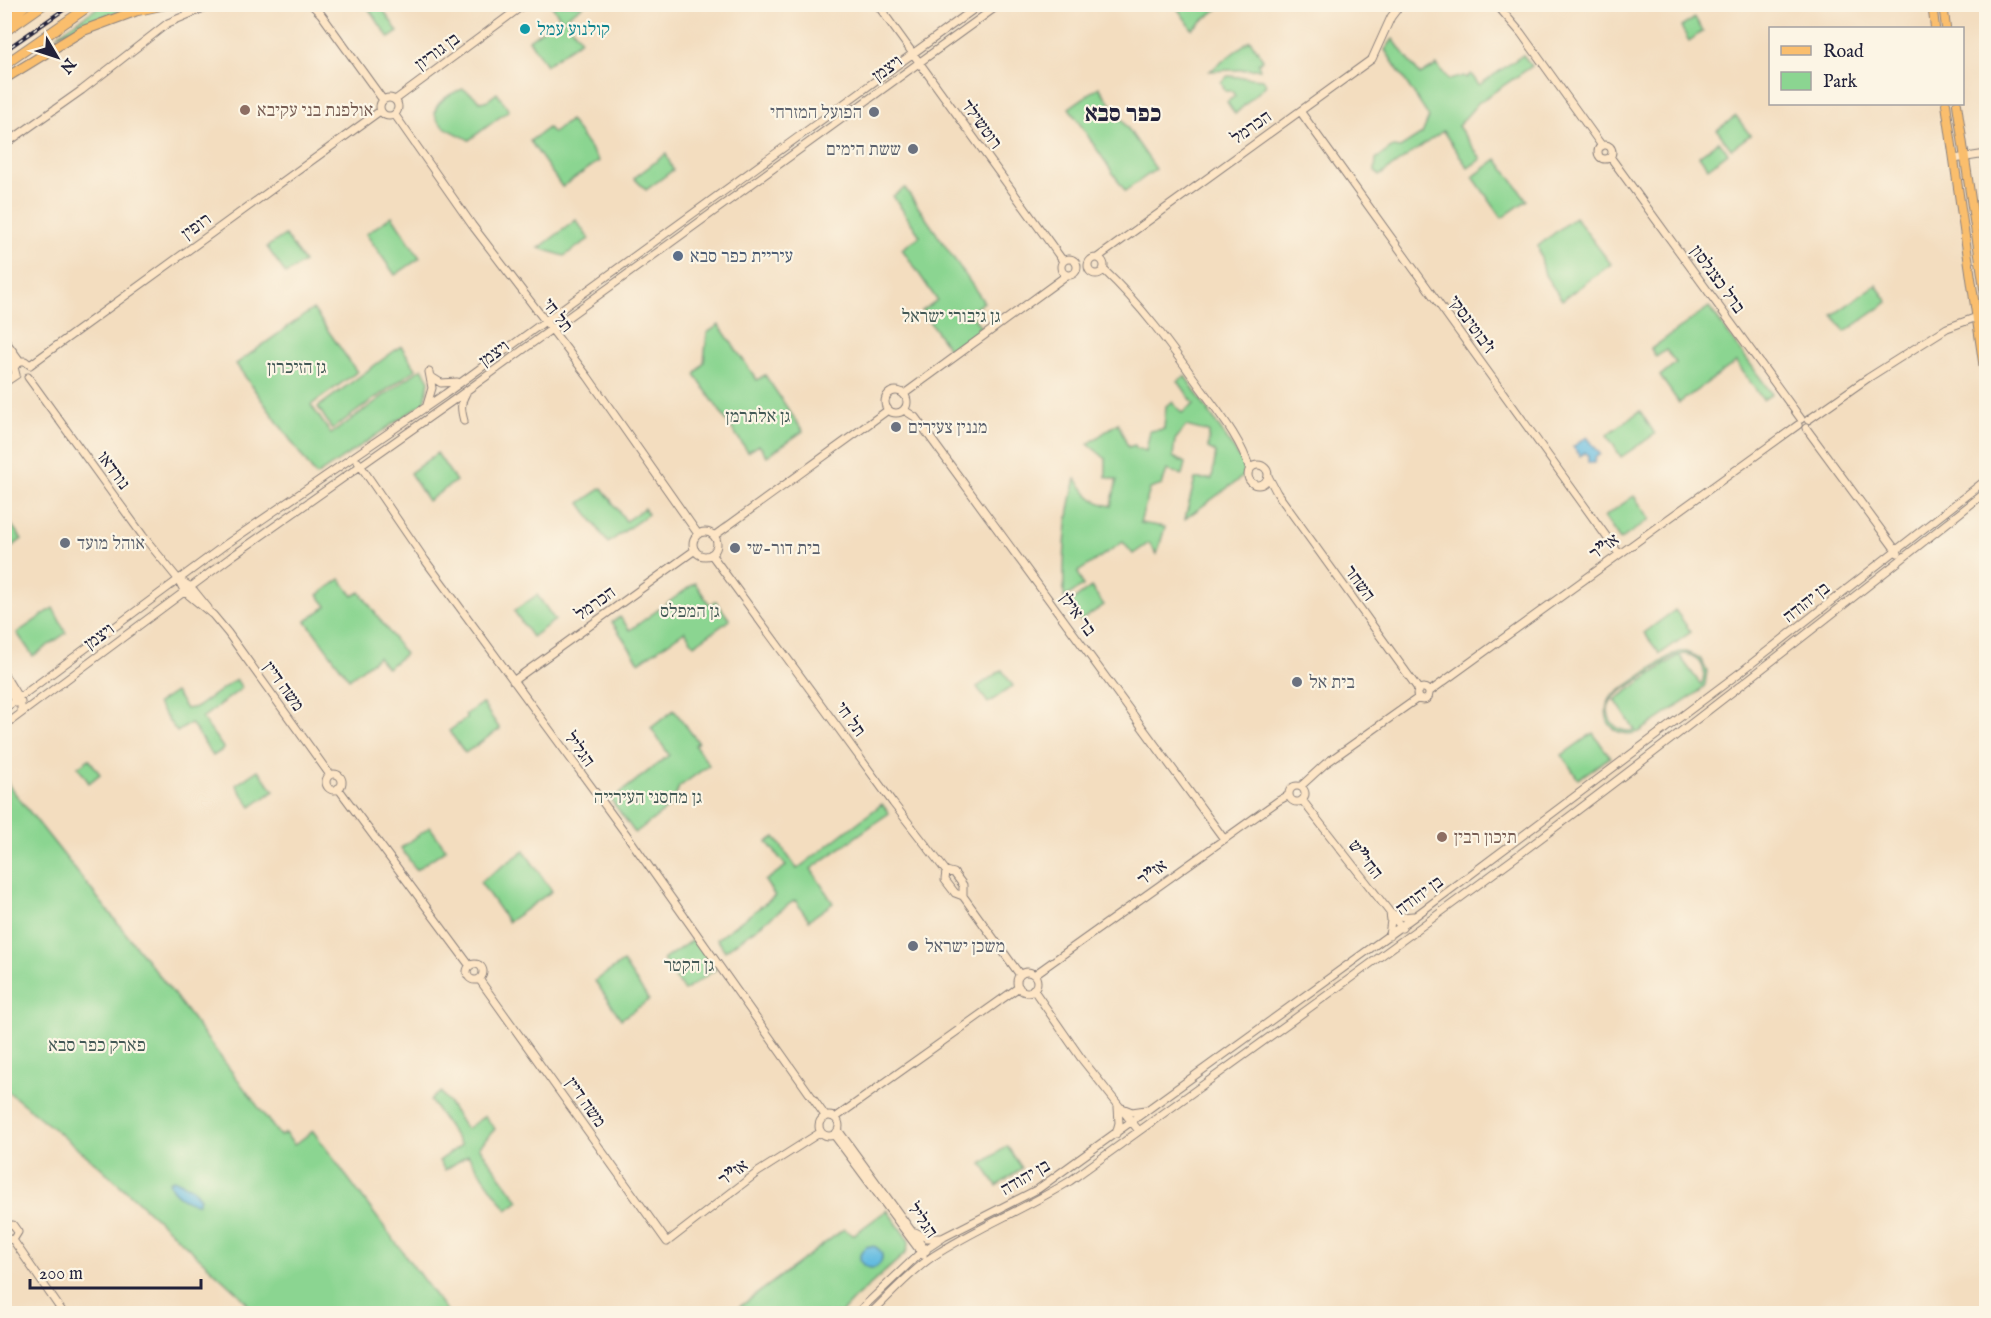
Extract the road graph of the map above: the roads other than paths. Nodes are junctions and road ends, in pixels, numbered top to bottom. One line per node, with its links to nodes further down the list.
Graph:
1 (27, 4): 18 (highway)
2 (44, 4): 21 (highway)
3 (92, 4): 24 (highway)
4 (159, 4): 17 (highway)
5 (168, 4): 17 (highway)
6 (213, 4): 33 (street)
7 (311, 4): 16 (street)
8 (525, 4): 27 (street, בן גוריון)
9 (877, 4): 22 (street, רוטשילד)
10 (981, 4): 22 (street, ויצמן)
11 (1000, 4): 23 (street, ויצמן)
12 (1401, 4): 31 (street, הכרמל)
13 (1496, 4): 66 (street, ברל כצנלסון)
14 (1932, 4): 19 (main road)
15 (1942, 4): 20 (main road)
16 (317, 7): 26 (street)
17 (136, 11): 25 (highway)
18 (4, 22)
19 (1935, 27)
20 (1946, 27)
21 (4, 32)
22 (913, 54): 23 (street, רוטשילד); 46 (street, ויצמן)
23 (919, 63): 38 (street, רוטשילד); 47 (street, ויצמן)
24 (4, 65)
25 (4, 79)
26 (383, 100): 27 (street); 30 (street)
27 (395, 100): 32 (street)
28 (1946, 105): 36 (main road)
29 (1957, 105): 35 (main road)
30 (380, 111): 32 (street); 54 (street, רופין)
31 (1300, 111): 37 (street, הכרמל); 82 (street, ז'בוטינסקי)
32 (395, 115): 44 (street, תל חי)
33 (4, 145)
34 (1986, 154): 35 (street)
35 (1964, 157): 36 (street); 43 (main road)
36 (1954, 159): 45 (main road)
37 (1094, 259): 39 (street); 40 (street); 41 (street)
38 (1063, 261): 39 (street); 42 (street)
39 (1076, 262): 42 (street)
40 (1104, 270): 41 (street); 67 (street)
41 (1091, 273): 42 (street)
42 (1071, 274): 61 (street)
43 (1986, 302)
44 (531, 305): 46 (street, תל חי); 49 (street)
45 (1977, 317): 59 (main road); 66 (street, אז"ר)
46 (544, 321): 48 (street, תל חי); 49 (street, ויצמן)
47 (559, 324): 48 (street, ויצמן); 51 (street)
48 (552, 329): 51 (street, תל חי); 60 (street, ויצמן)
49 (529, 332): 57 (street, ויצמן)
50 (4, 339): 53 (street)
51 (559, 340): 77 (street, תל חי)
52 (4, 350): 53 (street)
53 (18, 363): 54 (street); 55 (street)
54 (30, 364): 56 (street)
55 (16, 375): 56 (street); 58 (street)
56 (28, 377): 84 (street, נורדאו)
57 (462, 381): 62 (street, ויצמן); 62 (street)
58 (4, 383)
59 (1986, 383)
60 (468, 390): 65 (street); 70 (street, ויצמן)
61 (904, 394): 63 (street); 64 (street)
62 (426, 407): 68 (street, ויצמן)
63 (888, 410): 64 (street); 78 (street)
64 (904, 410): 101 (street, בר אילן)
65 (464, 421)
66 (1802, 421): 80 (street); 82 (street, אז"ר)
67 (1243, 449): 69 (street); 71 (street)
68 (356, 455): 70 (street, הגליל); 84 (street, ויצמן)
69 (1260, 465): 71 (street); 72 (street)
70 (360, 466): 85 (street, ויצמן); 91 (street, הגליל)
71 (1250, 470): 74 (street)
72 (1268, 476): 74 (street); 76 (street, השחר)
73 (1986, 480): 80 (street, בן יהודה)
74 (1262, 485): 76 (street, השחר)
75 (1986, 492): 83 (street, בן יהודה)
76 (1277, 493): 93 (street, השחר)
77 (698, 534): 78 (street); 79 (street)
78 (714, 536): 81 (street)
79 (695, 550): 81 (street); 91 (street, הכרמל)
80 (1897, 551): 83 (street); 105 (street, בן יהודה)
81 (711, 554): 102 (street, תל חי)
82 (1619, 554): 93 (street, אז"ר)
83 (1906, 556): 108 (street, בן יהודה)
84 (178, 579): 86 (street, משה דיין); 87 (street, משה דיין); 94 (street, ויצמן)
85 (202, 579): 86 (street, ויצמן); 88 (street)
86 (191, 587): 87 (street, ויצמן); 88 (street, משה דיין)
87 (185, 592): 89 (street, משה דיין); 96 (street, ויצמן)
88 (202, 599): 89 (street, משה דיין)
89 (213, 615): 128 (street, משה דיין)
90 (4, 674): 94 (street)
91 (513, 681): 115 (street, הגליל)
92 (4, 682): 94 (street)
93 (1419, 694): 98 (street)
94 (17, 699): 95 (street, ויצמן); 96 (street)
95 (4, 709)
96 (21, 713): 97 (street, ויצמן)
97 (4, 726)
98 (1301, 786): 99 (street); 100 (street)
99 (1289, 795): 100 (street); 101 (street, אז"ר)
100 (1302, 800): 104 (street, החי"ש)
101 (1224, 839): 110 (street, אז"ר)
102 (946, 871): 103 (street, תל חי); 103 (street, תל חי)
103 (963, 896): 109 (street, תל חי)
104 (1390, 914): 105 (street); 106 (street, החי"ש); 107 (street)
105 (1418, 914): 106 (street, בן יהודה)
106 (1400, 927): 107 (street, בן יהודה); 108 (street, החי"ש)
107 (1389, 936): 114 (street, בן יהודה)
108 (1408, 936): 118 (street, בן יהודה)
109 (1020, 975): 110 (street); 111 (street)
110 (1034, 975): 112 (street)
111 (1019, 987): 112 (street); 116 (street)
112 (1033, 989): 113 (street)
113 (1117, 1105): 114 (street); 117 (street); 121 (street)
114 (1149, 1109): 117 (street, בן יהודה)
115 (826, 1117): 116 (street); 119 (street)
116 (835, 1118): 120 (street)
117 (1132, 1122): 118 (street); 121 (street, בן יהודה)
118 (1139, 1131): 130 (street, בן יהודה)
119 (821, 1132): 120 (street); 128 (street, אז"ר)
120 (836, 1133): 123 (street, הגליל); 127 (street, הגליל)
121 (1116, 1134): 124 (street, בן יהודה)
122 (5, 1225): 126 (street)
123 (913, 1231): 124 (street); 129 (street, הגליל)
124 (944, 1237): 129 (street, בן יהודה)
125 (4, 1238): 126 (street)
126 (13, 1240): 132 (street)
127 (911, 1240): 129 (street, הגליל); 131 (street)
128 (668, 1242)
129 (923, 1251): 130 (street, הגליל); 131 (street, בן יהודה)
130 (929, 1259): 134 (street, בן יהודה)
131 (908, 1263): 133 (street, בן יהודה)
132 (64, 1314)
133 (856, 1314)
134 (870, 1314)

